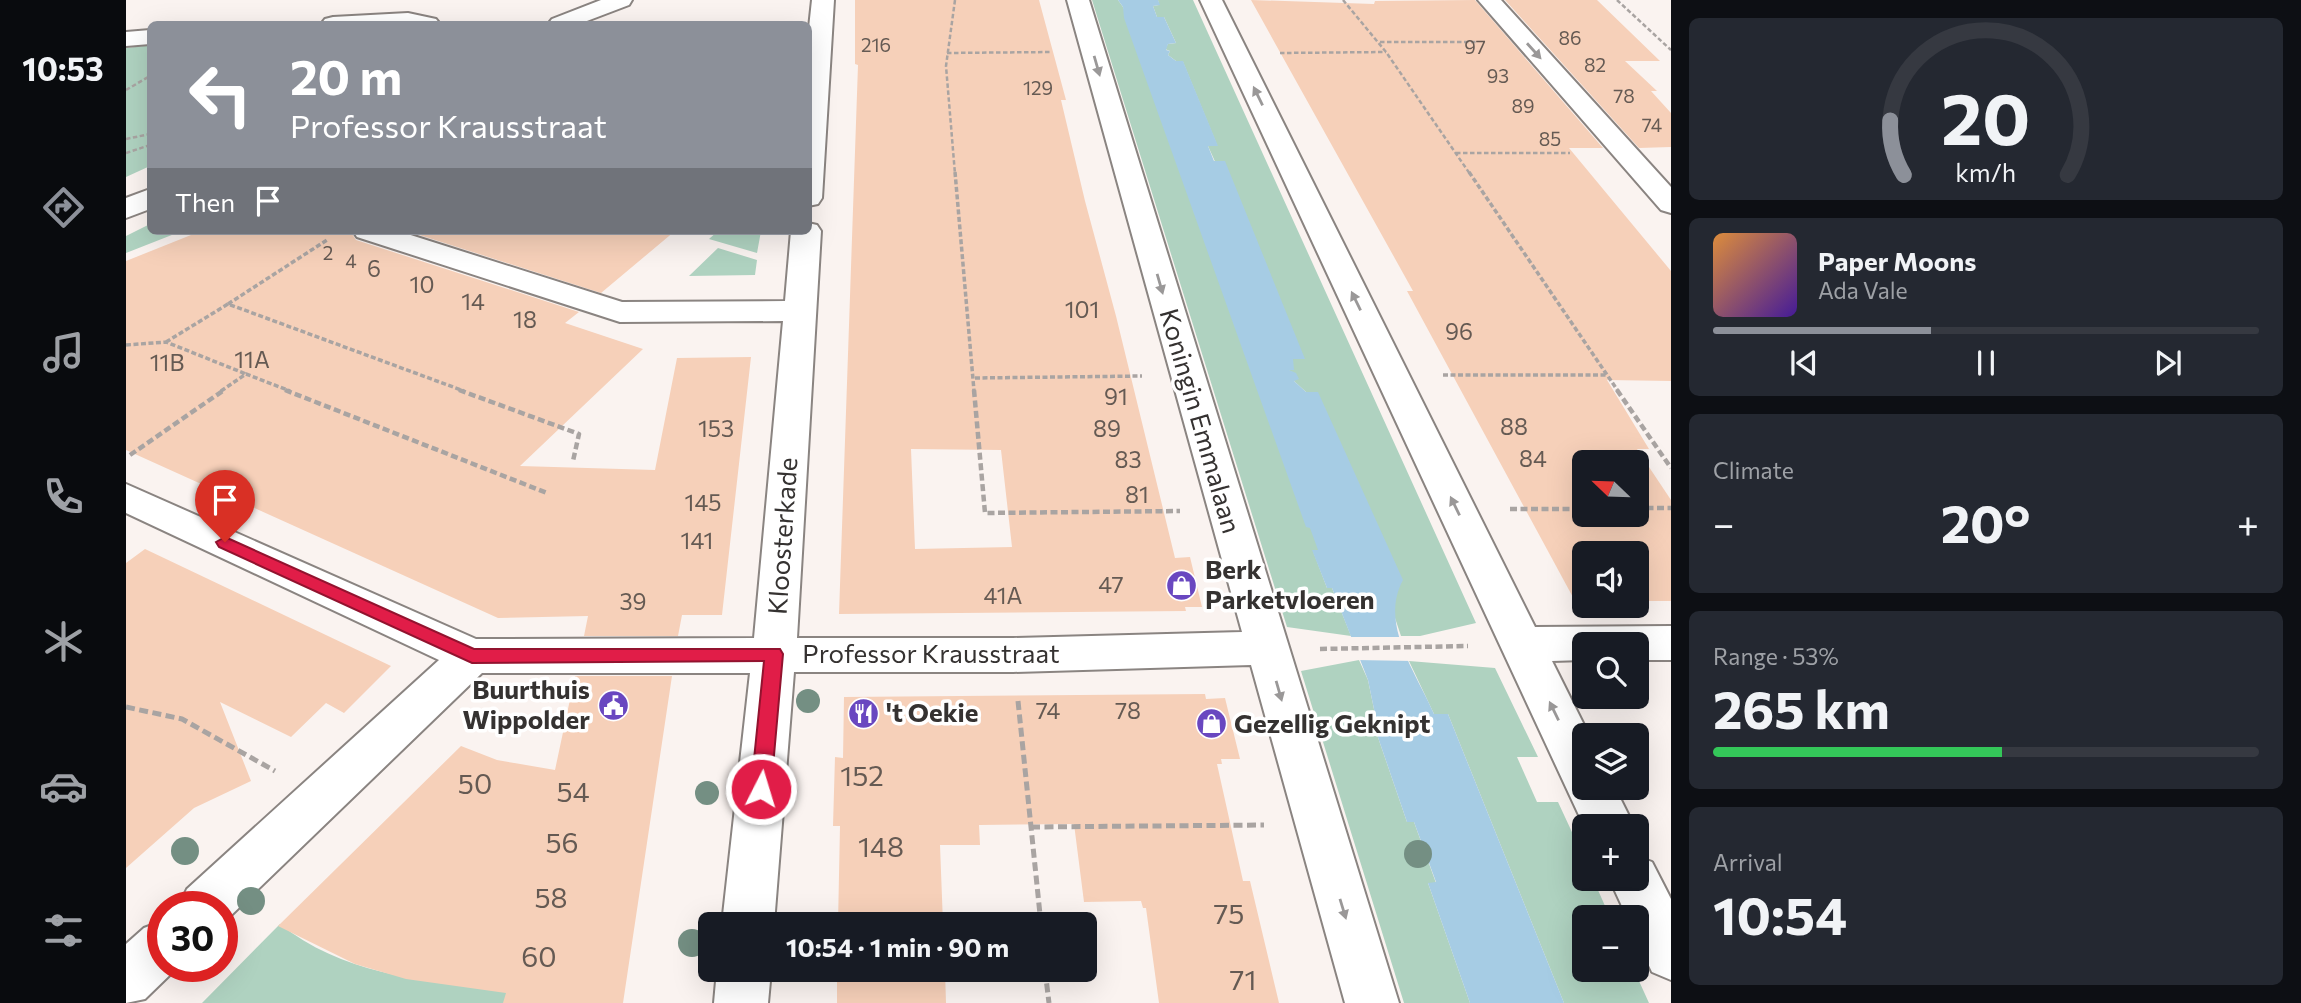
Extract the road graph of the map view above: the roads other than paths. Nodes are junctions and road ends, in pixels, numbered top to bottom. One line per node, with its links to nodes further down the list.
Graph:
1 (621, 0): 8 (street)
2 (823, 0): 11 (street)
3 (1077, 0): 21 (street, Koningin Emmalaan, one-way to 21)
4 (1211, 0): 20 (street, one-way to 4)
5 (1489, 0): 13 (street, one-way to 13)
6 (389, 21): 7 (street)
7 (413, 21)
8 (568, 21)
9 (147, 37): 10 (street)
10 (126, 39)
11 (812, 145)
12 (147, 199): 14 (street)
13 (1671, 204)
14 (126, 209)
15 (380, 235): 17 (street)
16 (806, 235): 17 (street, Kloosterkade)
17 (800, 311): 22 (street, Kloosterkade)
18 (126, 497): 23 (street, Professor Krausstraat)
19 (1671, 643): 20 (street)
20 (1522, 644): 24 (street, one-way to 20)
21 (1266, 648): 22 (street, Professor Krausstraat); 33 (street, Koningin Emmalaan, one-way to 33)
22 (774, 654): 23 (street, Professor Krausstraat); 27 (street, Kloosterkade)
23 (472, 656): 25 (street)
24 (1572, 748)
25 (221, 891)
26 (1640, 891): 28 (street)
27 (749, 912)
28 (1671, 954)
29 (147, 961): 30 (street)
30 (126, 980)
31 (743, 982): 32 (street)
32 (741, 1003)
33 (1371, 1003)

